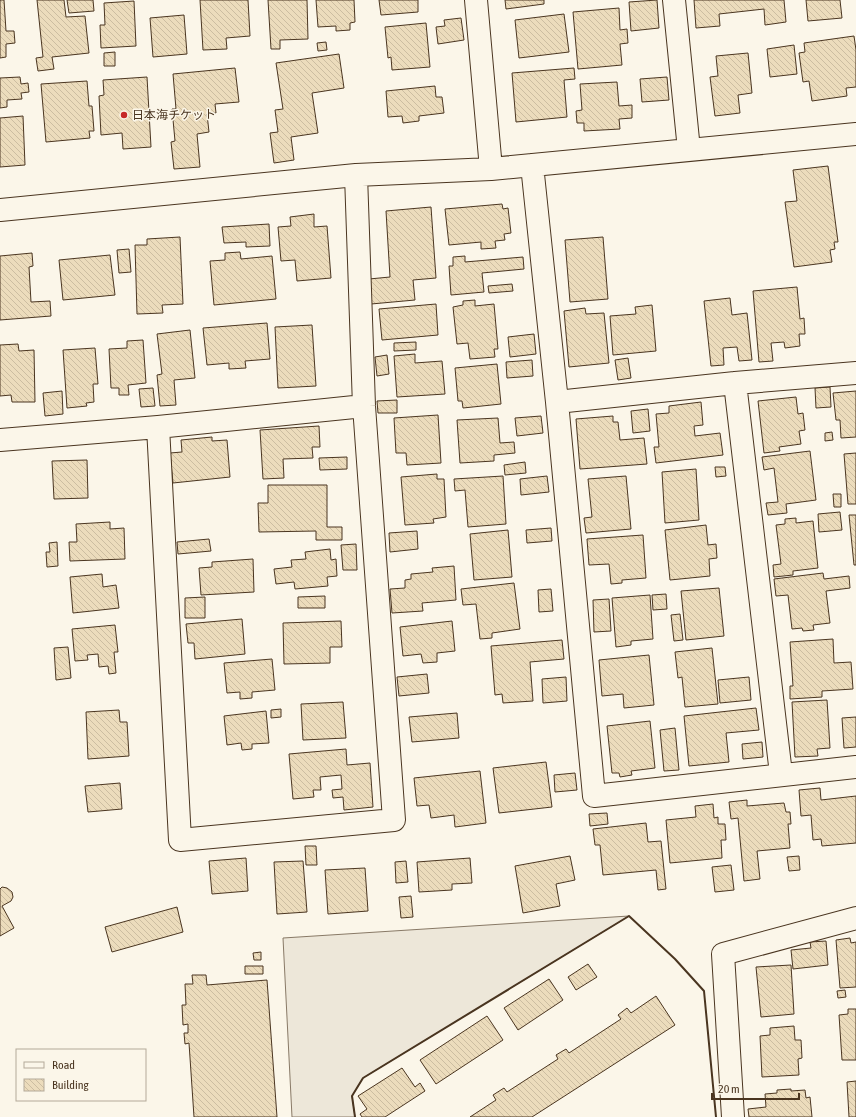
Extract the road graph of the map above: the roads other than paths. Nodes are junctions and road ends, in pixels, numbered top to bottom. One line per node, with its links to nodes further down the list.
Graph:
1 (476, 0): 6 (street)
2 (674, 0): 4 (street)
3 (856, 134): 4 (street)
4 (689, 150): 5 (street)
5 (532, 164): 6 (street); 11 (street)
6 (491, 169): 7 (street)
7 (356, 175): 8 (street); 12 (street)
8 (0, 210)
9 (856, 373): 10 (street)
10 (735, 382): 11 (street); 16 (street)
11 (557, 402): 16 (street)
12 (364, 406): 13 (street); 13 (street)
13 (158, 427): 14 (street)
14 (0, 440)
15 (856, 767): 16 (street)
16 (781, 774)
17 (856, 918): 18 (street)
18 (733, 1117)

